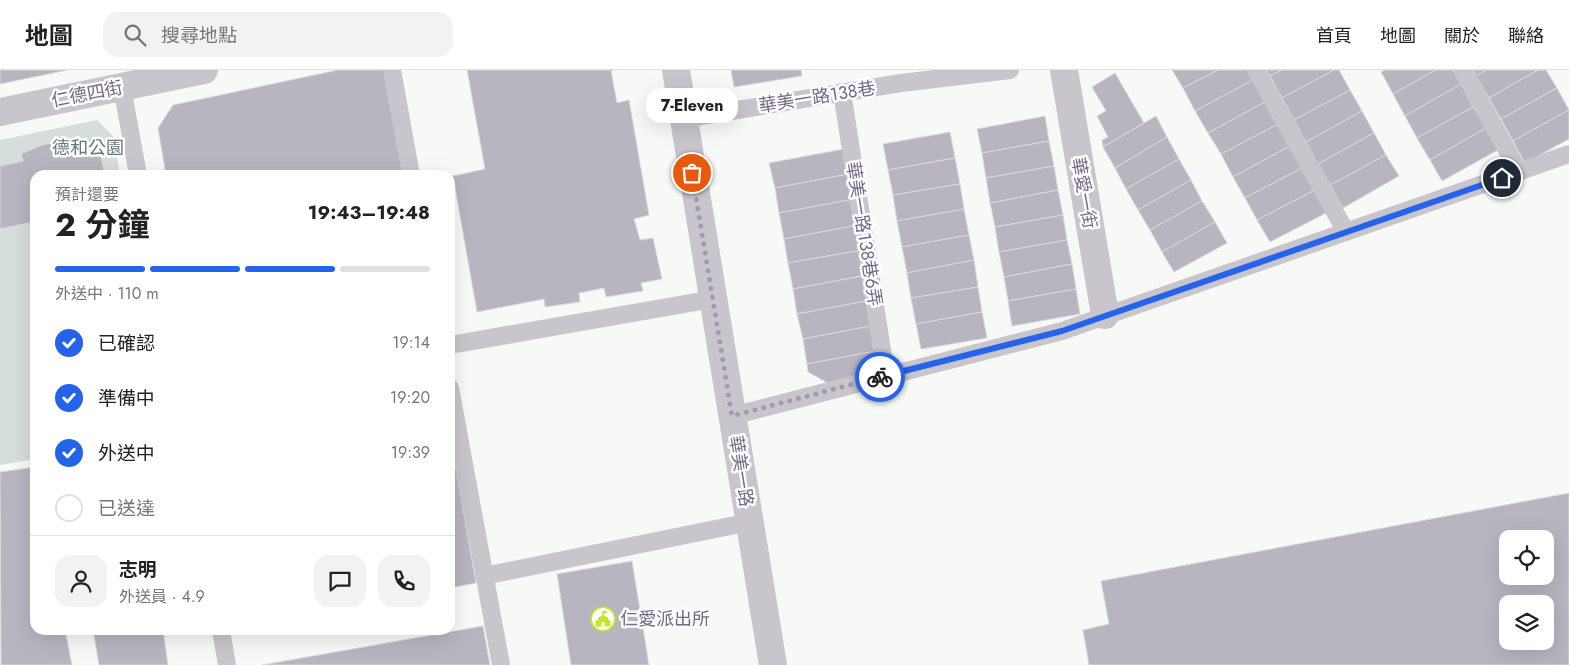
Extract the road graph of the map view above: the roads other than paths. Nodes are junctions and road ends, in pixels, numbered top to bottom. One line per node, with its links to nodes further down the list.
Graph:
1 (204, 70): 8 (street, 仁德四街)
2 (392, 70): 14 (lane)
3 (676, 70): 11 (street, 華美一路)
4 (1010, 70): 9 (lane, 華美一路138巷)
5 (1064, 70): 18 (street, 華愛一街)
6 (1256, 70): 16 (lane)
7 (1463, 70): 15 (lane)
8 (122, 87): 10 (street, 仁德四街); 13 (lane)
9 (842, 92): 11 (lane, 華美一路138巷); 20 (lane, 華美一路138巷6弄)
10 (0, 112)
11 (683, 119): 17 (street, 華美一路)
12 (1569, 154): 15 (lane)
13 (137, 170)
14 (410, 170)
15 (1519, 172): 16 (lane)
16 (1346, 232): 18 (lane)
17 (713, 299): 19 (lane); 22 (street, 華美一路)
18 (1105, 315): 20 (lane)
19 (455, 344)
20 (886, 376): 22 (lane)
21 (455, 416): 24 (lane)
22 (732, 416): 23 (street, 華美一路)
23 (750, 522): 24 (lane); 28 (street, 華美一路)
24 (484, 576): 27 (lane)
25 (222, 635): 26 (lane)
26 (228, 665)
27 (501, 665)
28 (773, 665)

